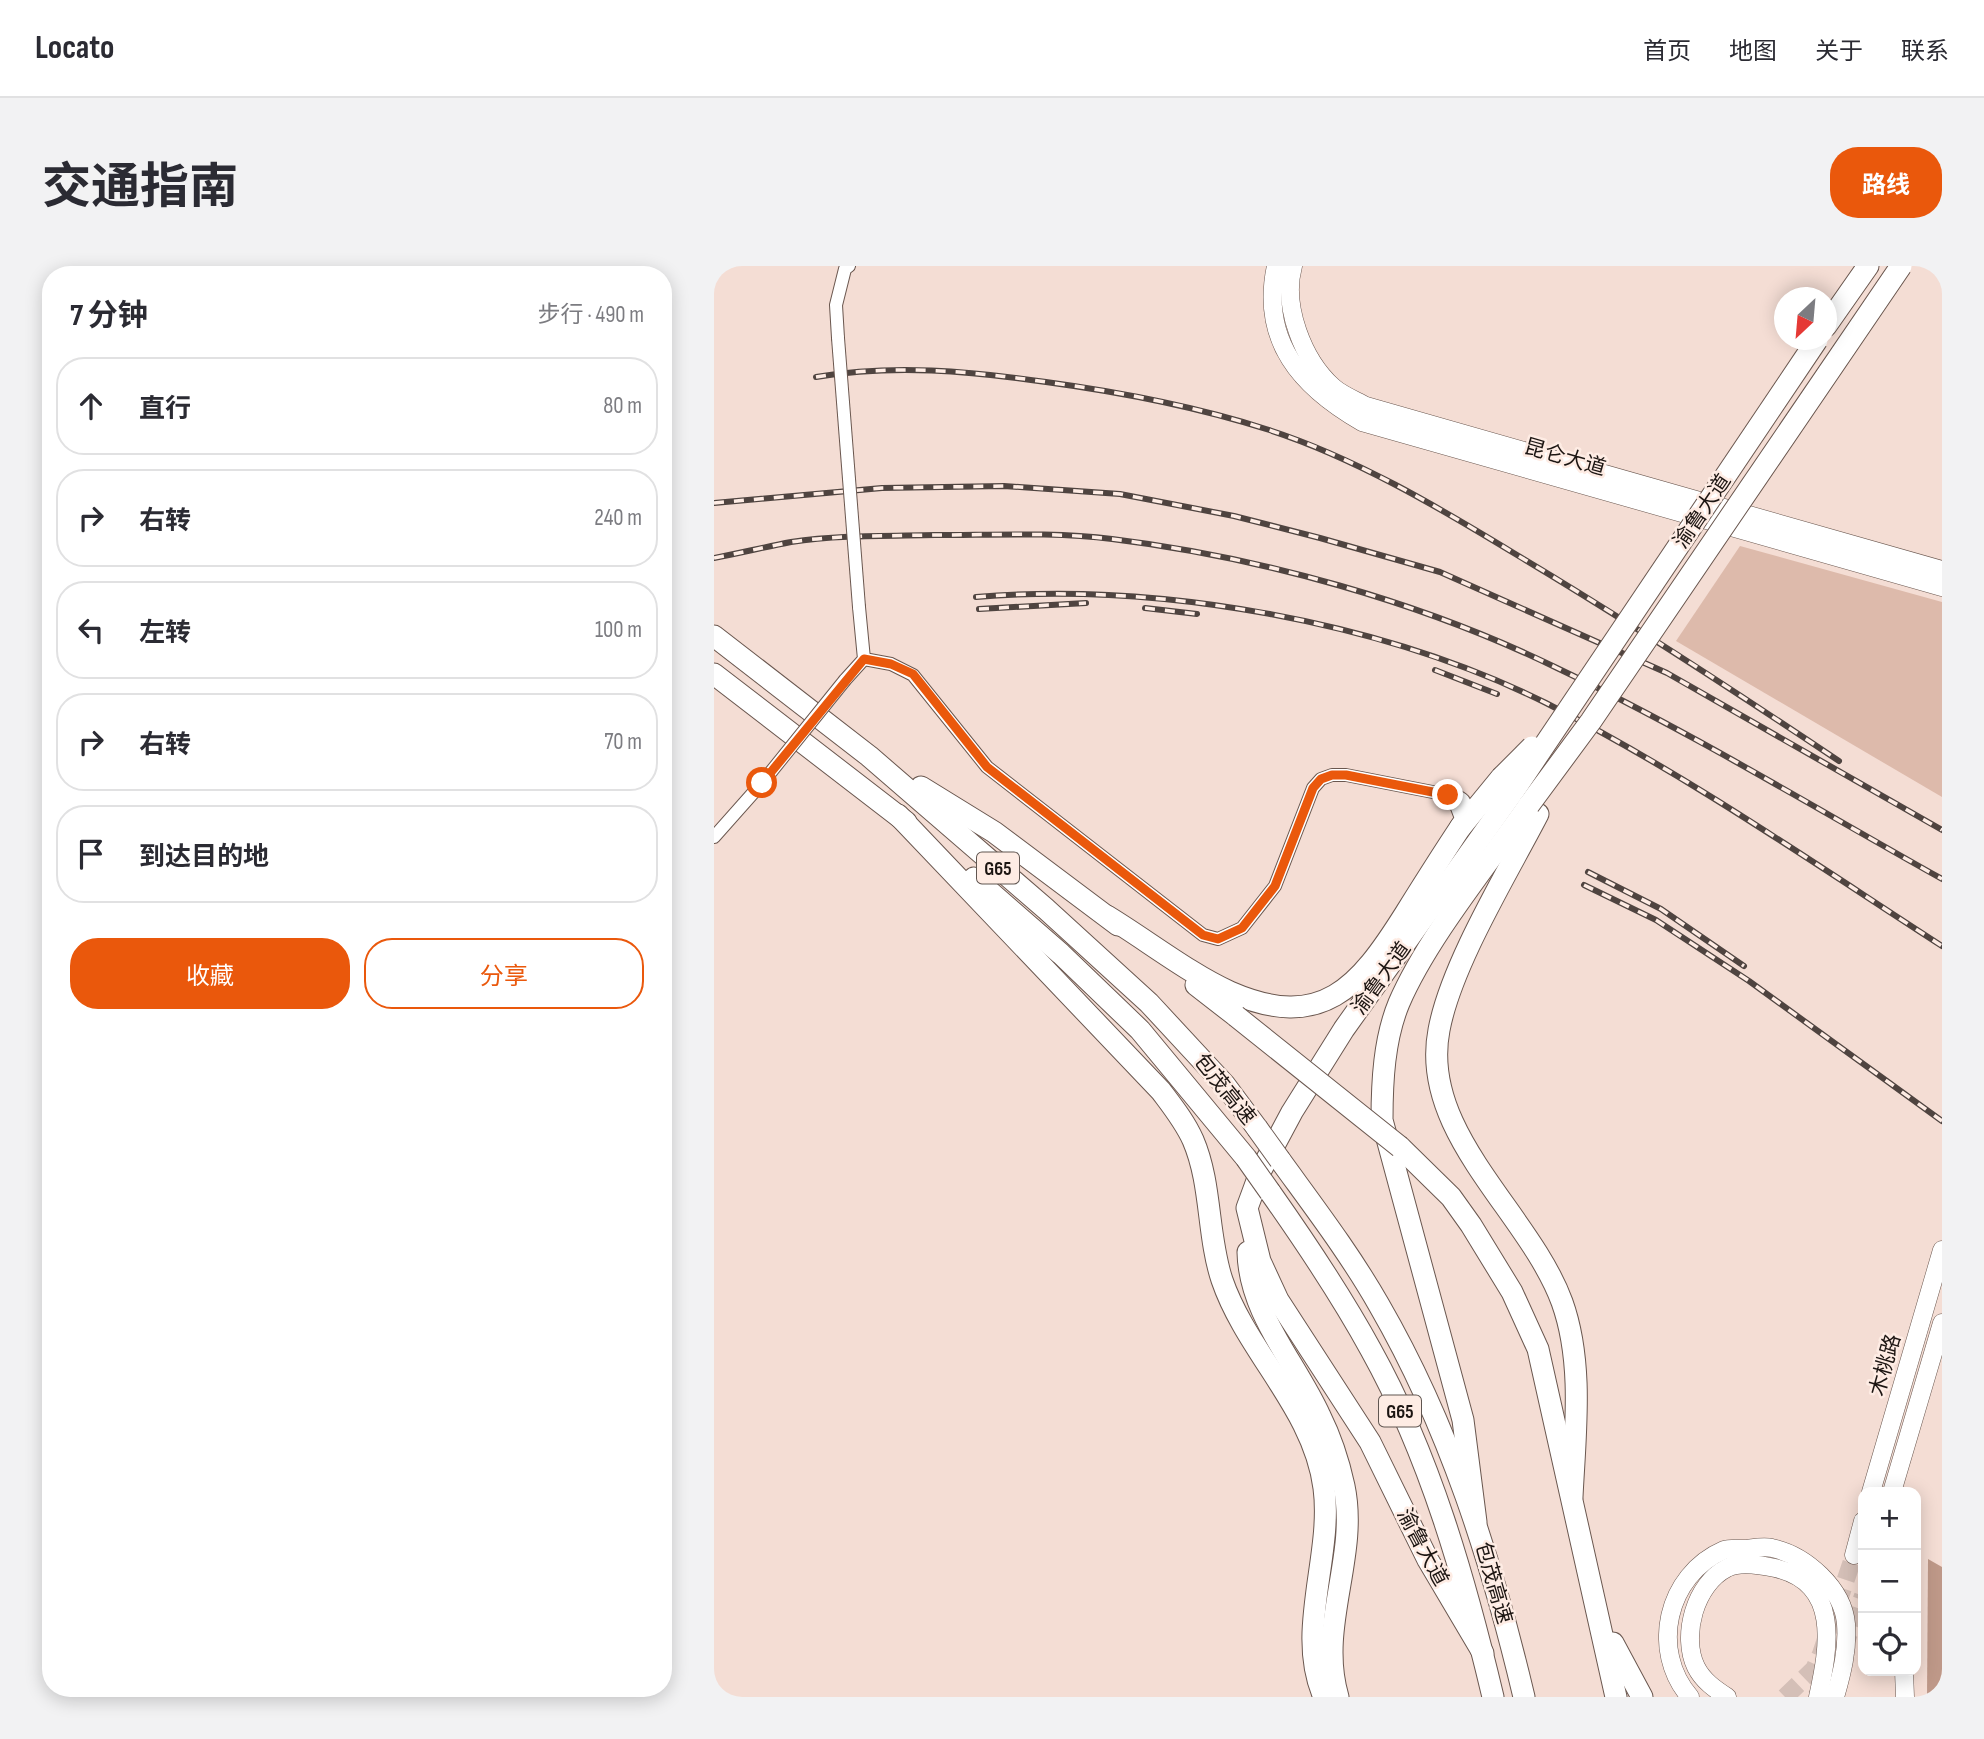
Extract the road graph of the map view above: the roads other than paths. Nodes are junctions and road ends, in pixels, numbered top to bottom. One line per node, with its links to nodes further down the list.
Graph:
1 (849, 266): 11 (street, bridge)
2 (1276, 266): 9 (street, 昆仑大道)
3 (1293, 266): 8 (street)
4 (1868, 266): 6 (highway)
5 (1901, 266): 16 (highway, 渝鲁大道, bridge)
6 (1837, 310)
7 (1810, 350): 16 (highway, 渝鲁大道, bridge)
8 (1942, 570)
9 (1942, 587)
10 (714, 636): 13 (highway, 包茂高速 / G65)
11 (864, 659): 15 (street); 19 (street, bridge)
12 (714, 674): 17 (highway, 包茂高速 / G65)
13 (869, 756): 20 (highway); 29 (highway, 包茂高速 / G65, bridge)
14 (1486, 794): 15 (highway); 16 (highway); 18 (highway)
15 (1448, 795): 18 (highway)
16 (1520, 797): 21 (highway, 渝鲁大道); 28 (highway); 29 (highway)
17 (898, 815): 33 (highway, 包茂高速 / G65, bridge); 35 (highway)
18 (1457, 832): 20 (highway)
19 (714, 837)
20 (1107, 916): 28 (highway, bridge)
21 (1247, 1208): 33 (highway, 渝鲁大道); 36 (highway)
22 (1942, 1250): 25 (street, 木桃路)
23 (1942, 1323): 24 (street, 木桃路)
24 (1913, 1414): 26 (street, 木桃路); 27 (street)
25 (1872, 1487)
26 (1893, 1487)
27 (1906, 1487)
28 (1572, 1497): 32 (highway)
29 (1476, 1521): 38 (highway, 包茂高速 / G65)
30 (1858, 1540): 31 (street)
31 (1854, 1555)
32 (1594, 1600): 39 (highway); 40 (highway)
33 (1483, 1653): 37 (highway, 包茂高速 / G65)
34 (1904, 1676): 45 (street)
35 (1324, 1697)
36 (1338, 1697)
37 (1493, 1697)
38 (1524, 1697)
39 (1616, 1697)
40 (1642, 1697)
41 (1690, 1697): 44 (street)
42 (1727, 1697): 43 (street)
43 (1818, 1697)
44 (1835, 1697)
45 (1905, 1697)

